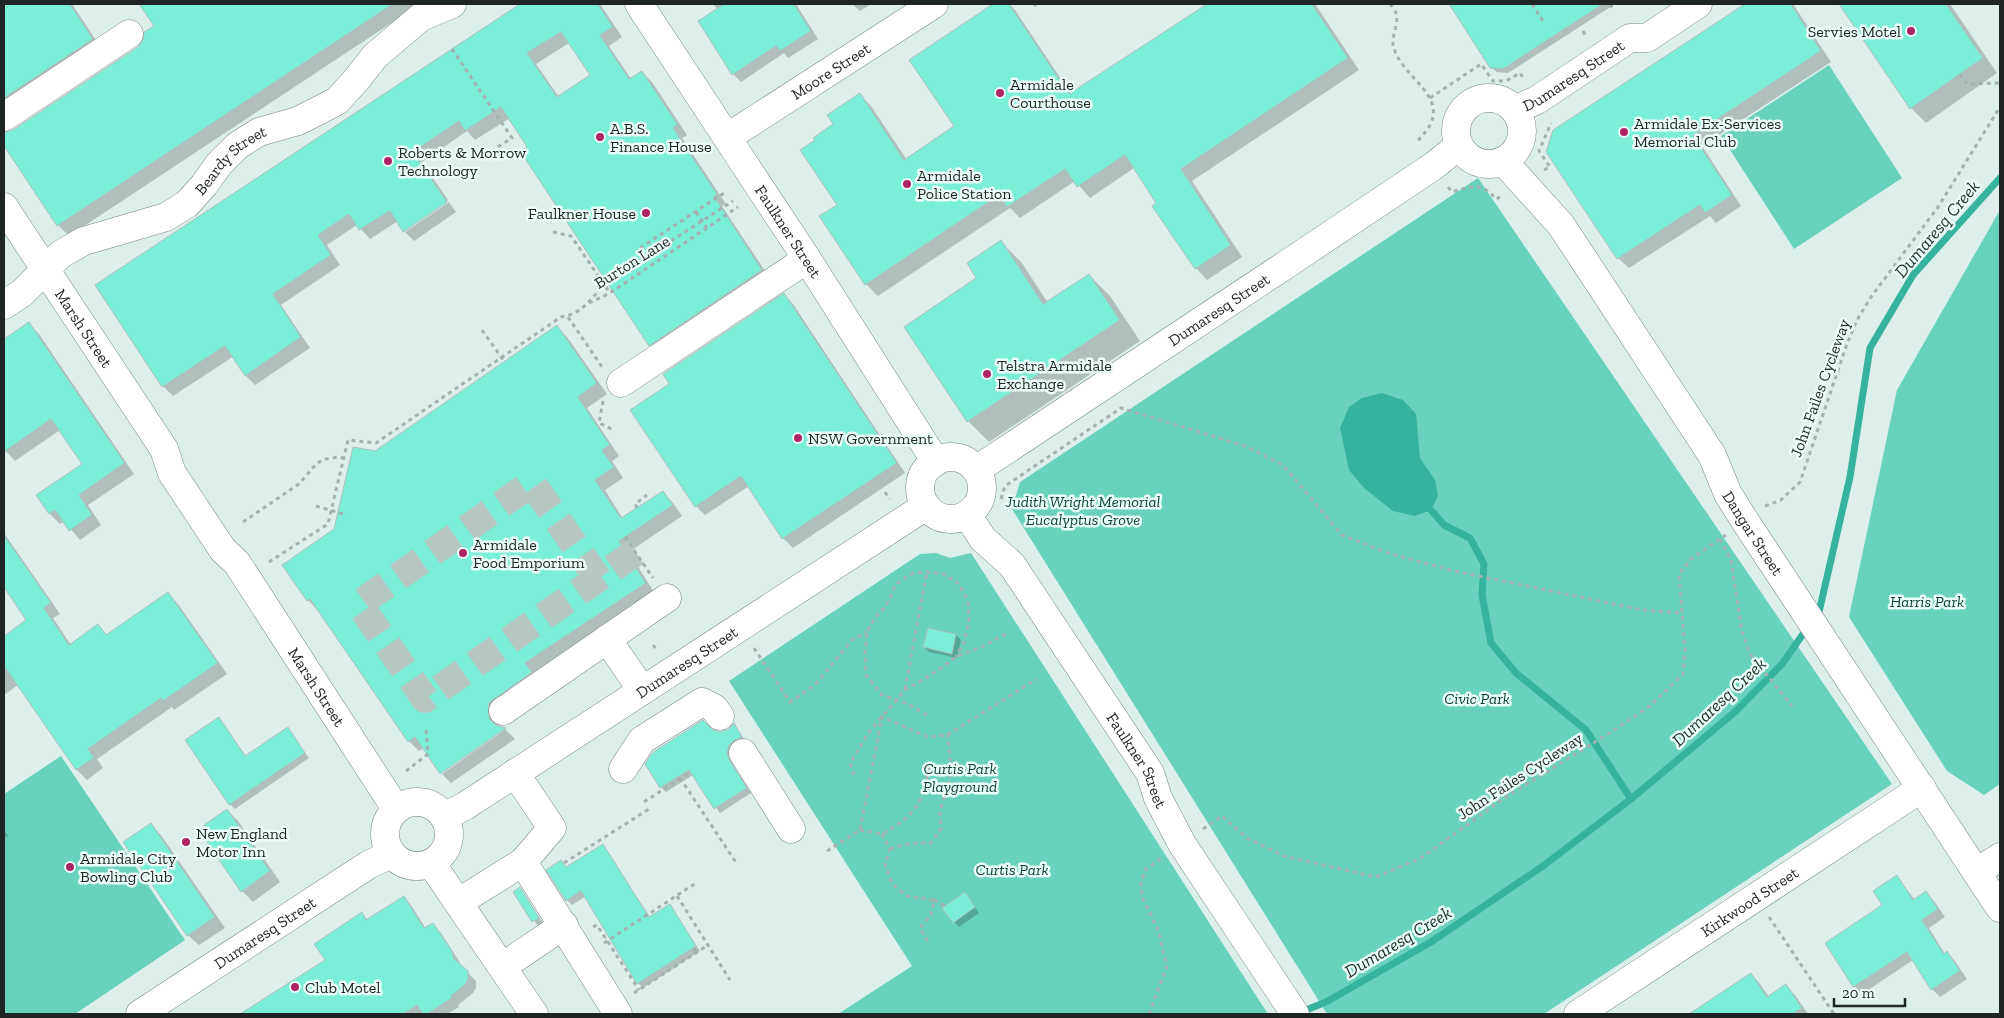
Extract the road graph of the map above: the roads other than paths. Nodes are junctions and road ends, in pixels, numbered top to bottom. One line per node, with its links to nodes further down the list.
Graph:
1 (452, 4): 15 (street, Beardy Street)
2 (639, 4): 10 (street, Faulkner Street)
3 (934, 4): 10 (street, Moore Street)
4 (1664, 4): 7 (street, Dumaresq Street)
5 (1698, 4): 7 (street, Dumaresq Street)
6 (129, 34): 9 (street)
7 (1630, 38): 8 (street, Dumaresq Street)
8 (1515, 110): 11 (street); 12 (street)
9 (4, 117)
10 (728, 137): 14 (street, Faulkner Street)
11 (1458, 146): 12 (street); 19 (street, Dumaresq Street)
12 (1504, 161): 28 (street, Dangar Street)
13 (4, 207): 15 (street, Marsh Street)
14 (807, 259): 17 (street); 18 (street, Faulkner Street)
15 (45, 270): 16 (street, Beardy Street); 29 (street, Marsh Street)
16 (4, 305)
17 (621, 383)
18 (936, 462): 19 (street); 20 (street)
19 (976, 470): 21 (street)
20 (926, 506): 21 (street); 24 (street, Dumaresq Street)
21 (967, 515): 44 (street, Faulkner Street)
22 (667, 598): 23 (street)
23 (607, 639): 24 (street); 25 (street)
24 (642, 690): 27 (street, Dumaresq Street)
25 (503, 711)
26 (623, 769): 31 (street)
27 (515, 773): 30 (street, Dumaresq Street); 34 (street)
28 (1922, 788): 36 (street, Dangar Street); 45 (street, Kirkwood Street)
29 (396, 809): 30 (street); 32 (street)
30 (444, 817): 35 (street)
31 (791, 829)
32 (391, 854): 35 (street); 42 (street, Dumaresq Street)
33 (2000, 857): 36 (street)
34 (523, 862): 37 (street); 39 (street)
35 (431, 863): 37 (street)
36 (1977, 872): 38 (street, Dangar Street)
37 (459, 902): 40 (street)
38 (2000, 908)
39 (564, 925): 40 (street); 41 (street)
40 (502, 967): 43 (street)
41 (624, 1005)
42 (140, 1014)
43 (534, 1014)
44 (1295, 1014)
45 (1578, 1014)

